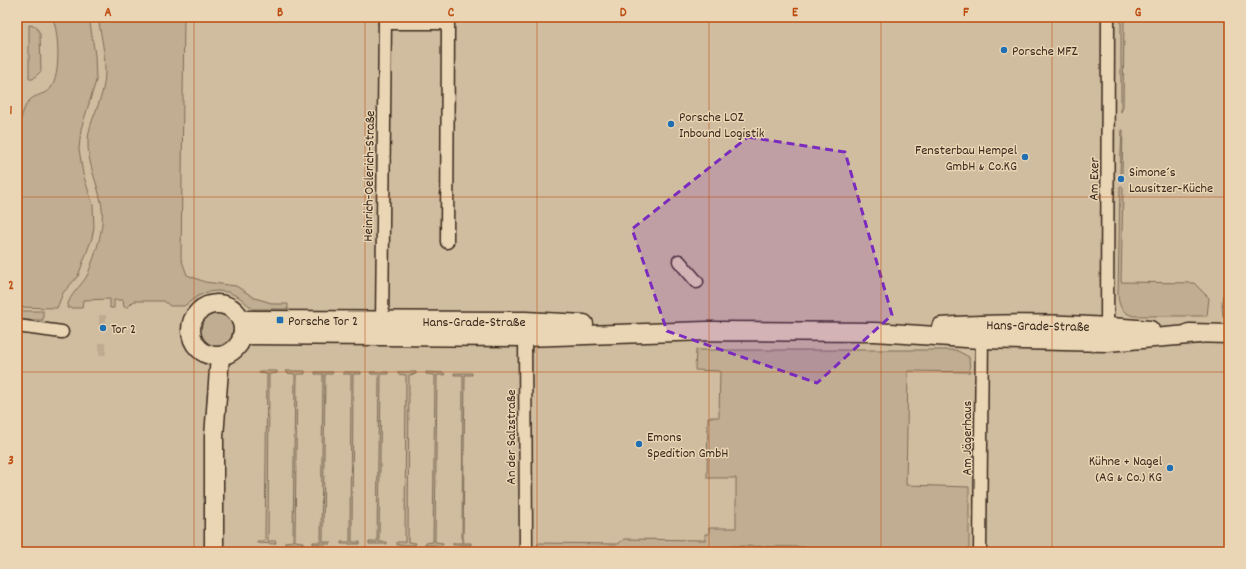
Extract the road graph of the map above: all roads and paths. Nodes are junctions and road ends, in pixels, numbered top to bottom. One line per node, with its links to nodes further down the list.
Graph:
1 (1108, 17): 13 (street, Am Exer)
2 (385, 20): 3 (street); 9 (street, Heinrich-Oelerich-Straße)
3 (448, 20): 4 (street)
4 (447, 242)
5 (679, 261): 6 (street)
6 (697, 282)
7 (17, 326): 12 (street)
8 (242, 328): 9 (street, Hans-Grade-Straße); 15 (street); 15 (street)
9 (382, 328): 10 (street, Hans-Grade-Straße)
10 (525, 329): 11 (street, Hans-Grade-Straße); 17 (street, An der Salzstraße)
11 (982, 331): 13 (street, Hans-Grade-Straße); 18 (street, Am Jägerhaus)
12 (62, 332)
13 (1107, 334): 14 (street, Hans-Grade-Straße)
14 (1229, 334)
15 (213, 355): 16 (street)
16 (214, 552)
17 (526, 552)
18 (980, 552)

